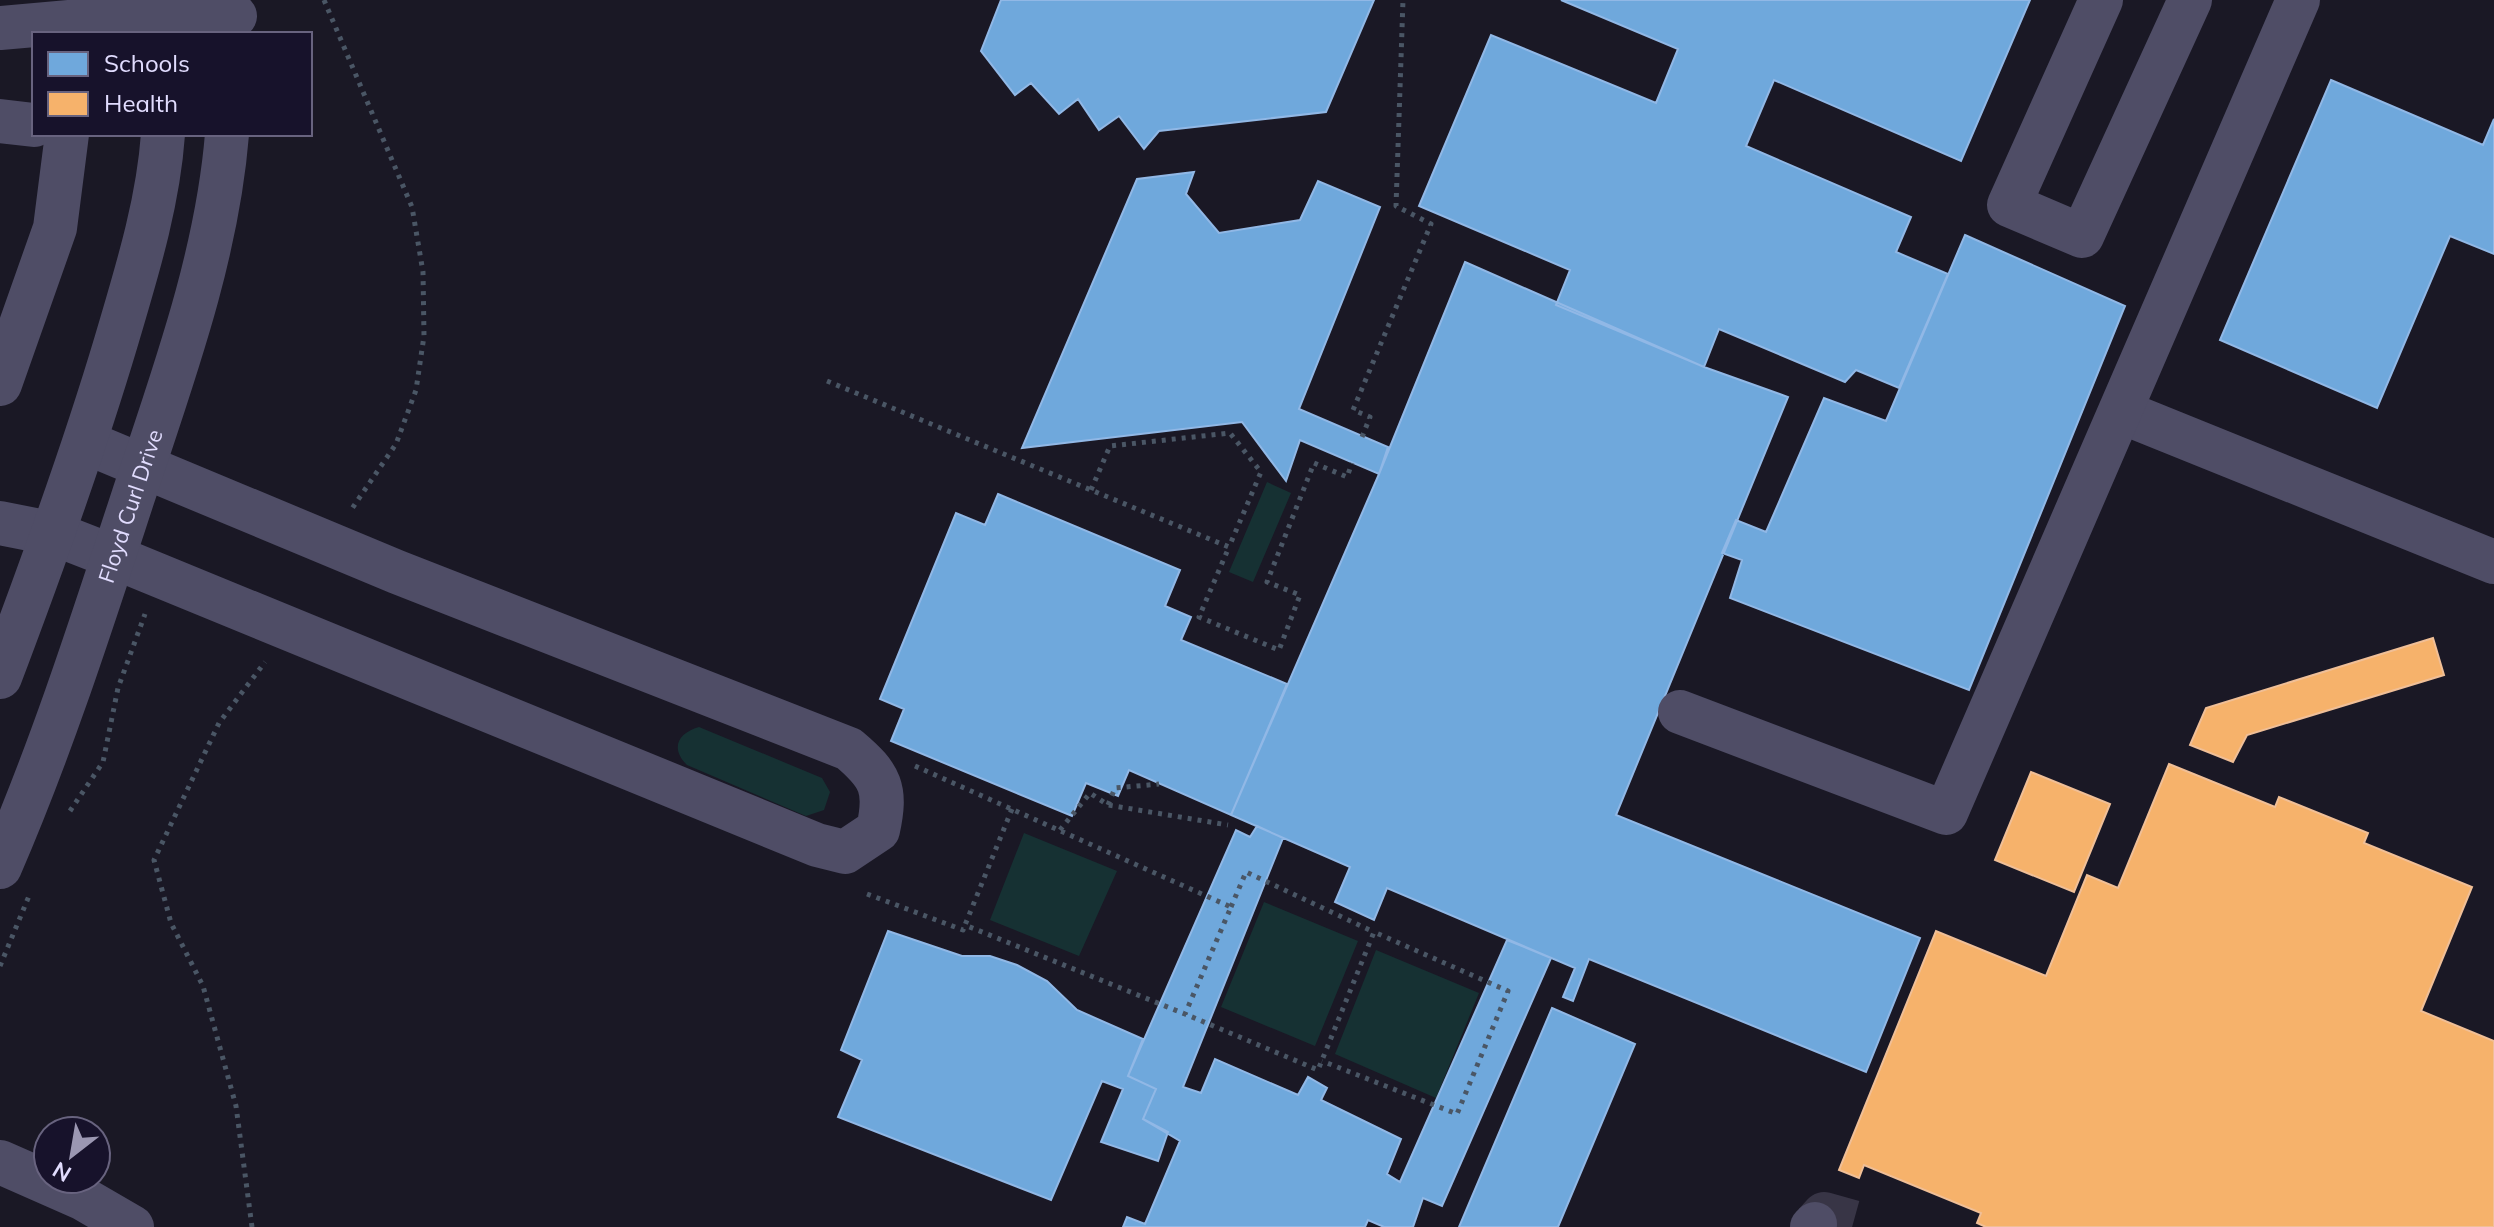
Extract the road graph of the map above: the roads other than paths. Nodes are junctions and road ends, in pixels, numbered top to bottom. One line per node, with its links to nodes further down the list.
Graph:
1 (2101, 0): 2 (street)
2 (2190, 0)
3 (2298, 0): 13 (street)
4 (171, 16): 5 (street); 6 (street)
5 (234, 17)
6 (0, 28)
7 (0, 121): 8 (street)
8 (32, 125)
9 (67, 136): 12 (street)
10 (163, 136): 14 (street)
11 (227, 136): 15 (street, Floyd Curl Drive)
12 (0, 384)
13 (2122, 412): 19 (street); 21 (street)
14 (85, 442): 15 (street); 17 (street)
15 (143, 467): 18 (street, Floyd Curl Drive); 18 (street)
16 (0, 523): 17 (street)
17 (55, 534): 18 (street); 20 (street)
18 (114, 557): 22 (street, Floyd Curl Drive)
19 (2494, 562)
20 (0, 677)
21 (1680, 712)
22 (17, 875)
23 (0, 1129): 24 (street)
24 (16, 1169): 25 (street)
25 (132, 1227)

